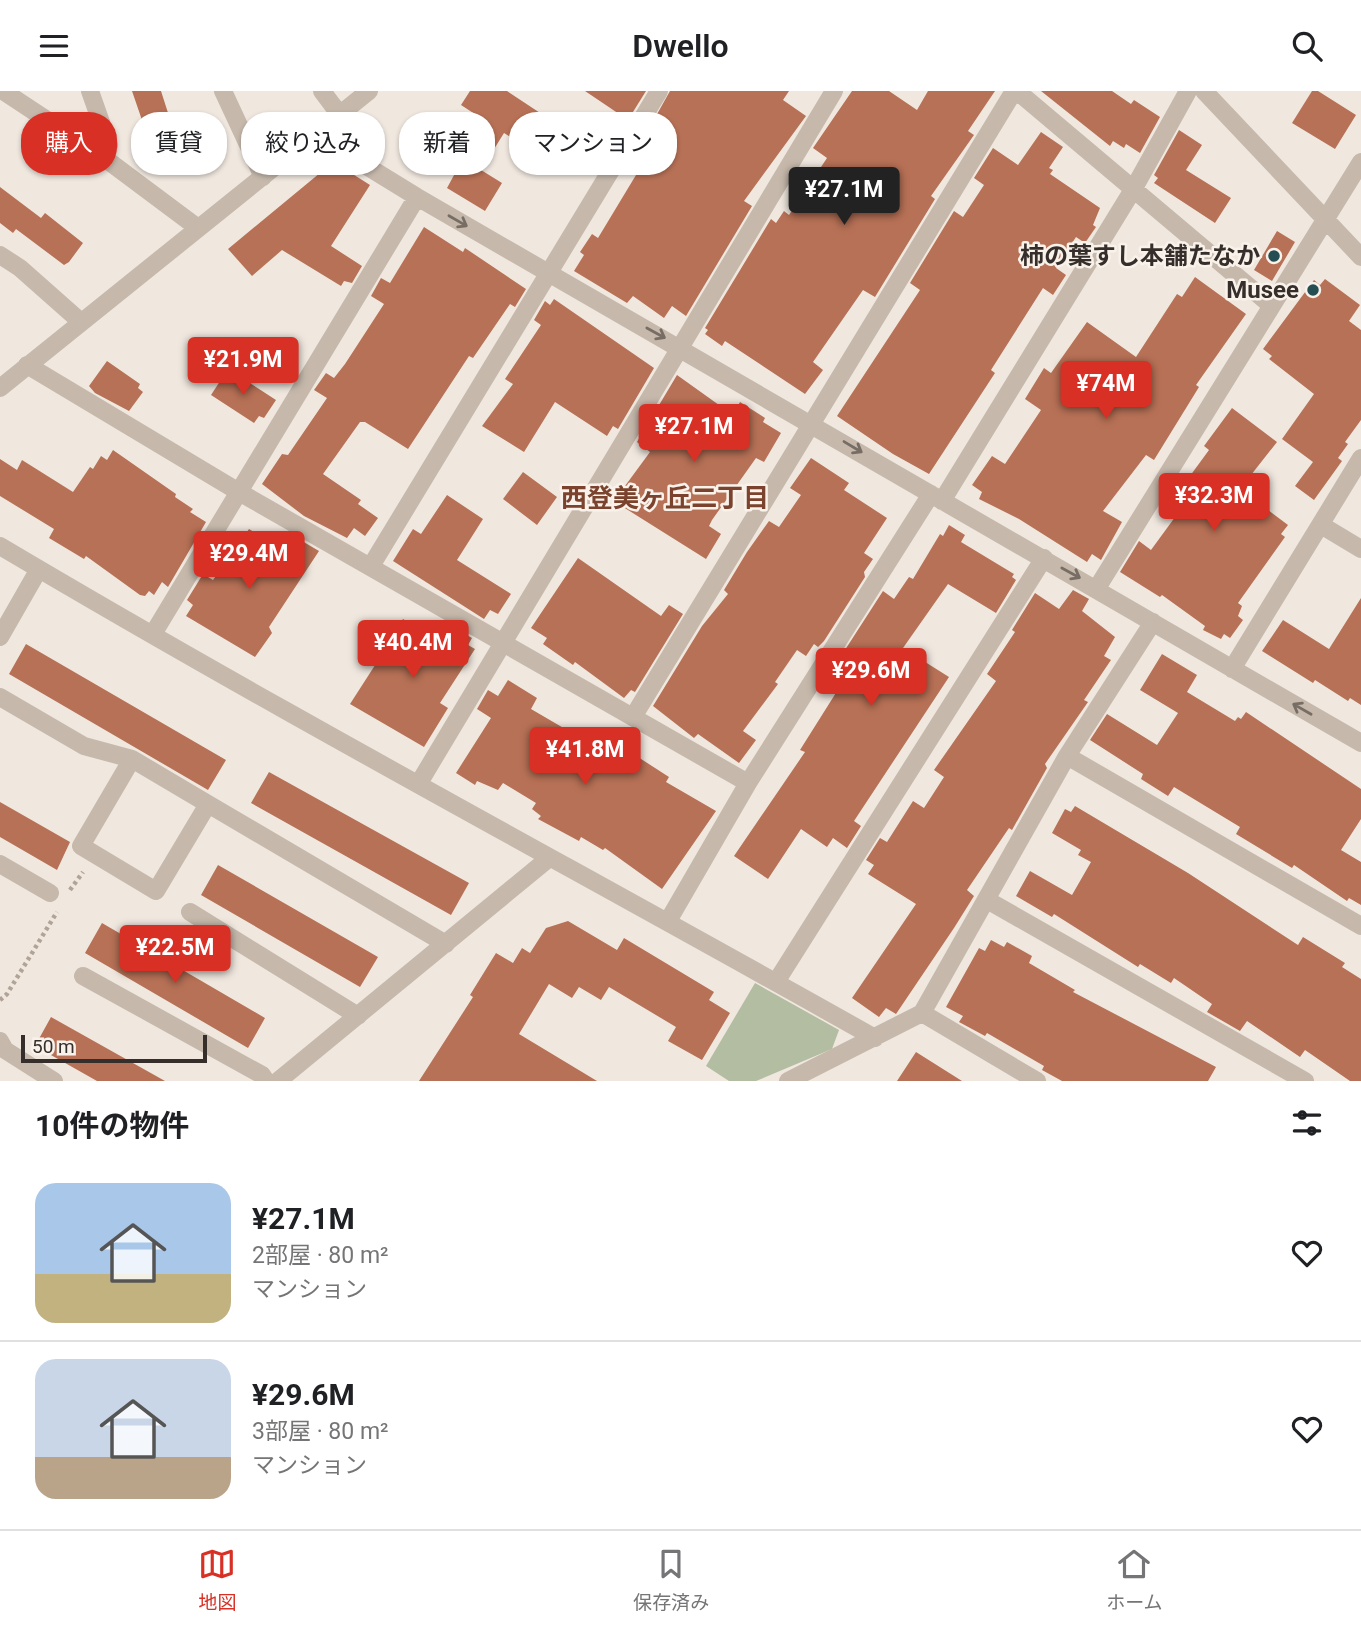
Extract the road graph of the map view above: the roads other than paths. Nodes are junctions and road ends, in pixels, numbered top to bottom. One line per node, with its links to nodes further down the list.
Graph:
1 (4, 91): 11 (street)
2 (90, 91): 12 (street)
3 (223, 91): 19 (street)
4 (322, 91): 13 (street)
5 (369, 91): 14 (street)
6 (659, 91): 26 (street)
7 (834, 91): 29 (street)
8 (1016, 91): 20 (street); 32 (street)
9 (1188, 91): 20 (street)
10 (1204, 91): 22 (street)
11 (36, 112)
12 (97, 112)
13 (338, 112)
14 (344, 112)
15 (1361, 162): 22 (street)
16 (117, 167): 23 (street)
17 (266, 175): 19 (street)
18 (381, 175): 21 (street)
19 (263, 177): 23 (street)
20 (1134, 188): 27 (street); 35 (street)
21 (417, 197): 26 (street, one-way to 26); 34 (street)
22 (1327, 219): 25 (street); 27 (street)
23 (198, 227): 28 (street)
24 (0, 255): 28 (street)
25 (1361, 257)
26 (549, 272): 29 (street, one-way to 29); 40 (street)
27 (1272, 306): 42 (street)
28 (81, 322): 30 (street)
29 (680, 347): 32 (street); 46 (street)
30 (27, 365): 31 (street); 34 (street)
31 (0, 388)
32 (812, 423): 35 (street, one-way to 35); 49 (street)
33 (1361, 458): 36 (street)
34 (239, 492): 40 (street); 44 (street)
35 (936, 497): 39 (street); 54 (street)
36 (1321, 524): 38 (street); 47 (street)
37 (0, 546): 41 (street)
38 (1361, 549)
39 (1044, 558): 42 (street, one-way to 42); 65 (street)
40 (371, 566): 46 (street)
41 (39, 569): 44 (street); 45 (street)
42 (1097, 588): 43 (street)
43 (1153, 622): 47 (street); 51 (street)
44 (153, 634): 53 (street)
45 (0, 637)
46 (501, 642): 49 (street); 53 (street)
47 (1231, 669): 50 (street, one-way to 47)
48 (0, 697): 52 (street)
49 (633, 717): 54 (street)
50 (1361, 743)
51 (1067, 756): 59 (street); 62 (street)
52 (132, 759): 55 (street); 55 (street)
53 (419, 783): 56 (street)
54 (748, 783): 61 (street)
55 (208, 804): 63 (street)
56 (548, 859): 61 (street); 63 (street)
57 (0, 864): 58 (street)
58 (59, 898)
59 (987, 900): 66 (street); 75 (street)
60 (190, 912): 67 (street)
61 (668, 921): 65 (street)
62 (1361, 926)
63 (446, 944): 67 (street)
64 (83, 976): 71 (street)
65 (776, 982): 68 (street)
66 (922, 1013): 68 (street); 74 (street)
67 (358, 1016): 72 (street)
68 (875, 1038): 73 (street)
69 (2, 1046): 70 (street)
70 (54, 1081)
71 (266, 1081)
72 (278, 1081)
73 (788, 1081)
74 (1037, 1081)
75 (1305, 1081)

